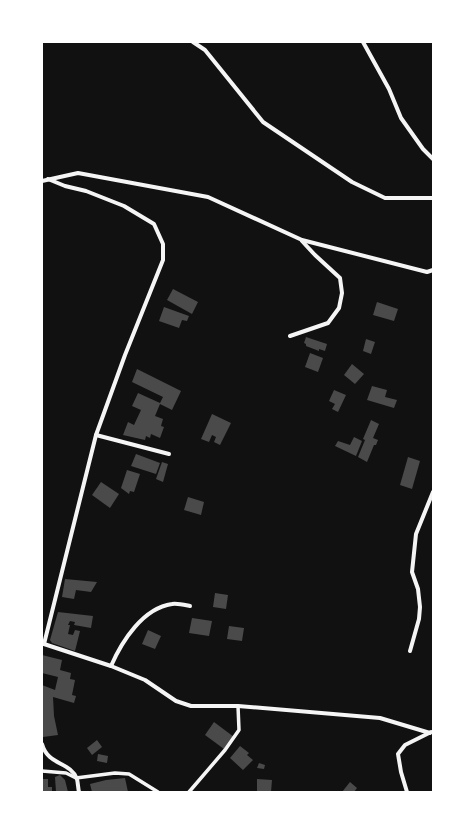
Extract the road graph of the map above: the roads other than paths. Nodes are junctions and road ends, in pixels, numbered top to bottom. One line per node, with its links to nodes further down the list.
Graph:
1 (193, 42): 6 (street)
2 (363, 42): 3 (street)
3 (433, 160)
4 (48, 179): 5 (street); 7 (street); 10 (street)
5 (42, 182)
6 (433, 198)
7 (302, 240): 8 (street); 9 (street)
8 (433, 270)
9 (290, 336)
10 (96, 435): 11 (street); 14 (street)
11 (170, 454)
12 (433, 492): 15 (street)
13 (190, 606): 16 (street)
14 (43, 644): 16 (street)
15 (410, 651)
16 (111, 666): 17 (street)
17 (238, 706): 18 (street); 24 (street)
18 (432, 732): 25 (street)
19 (42, 744): 21 (street)
20 (42, 771): 21 (street)
21 (76, 778): 22 (street); 23 (street)
22 (79, 792)
23 (158, 792)
24 (189, 792)
25 (407, 792)

